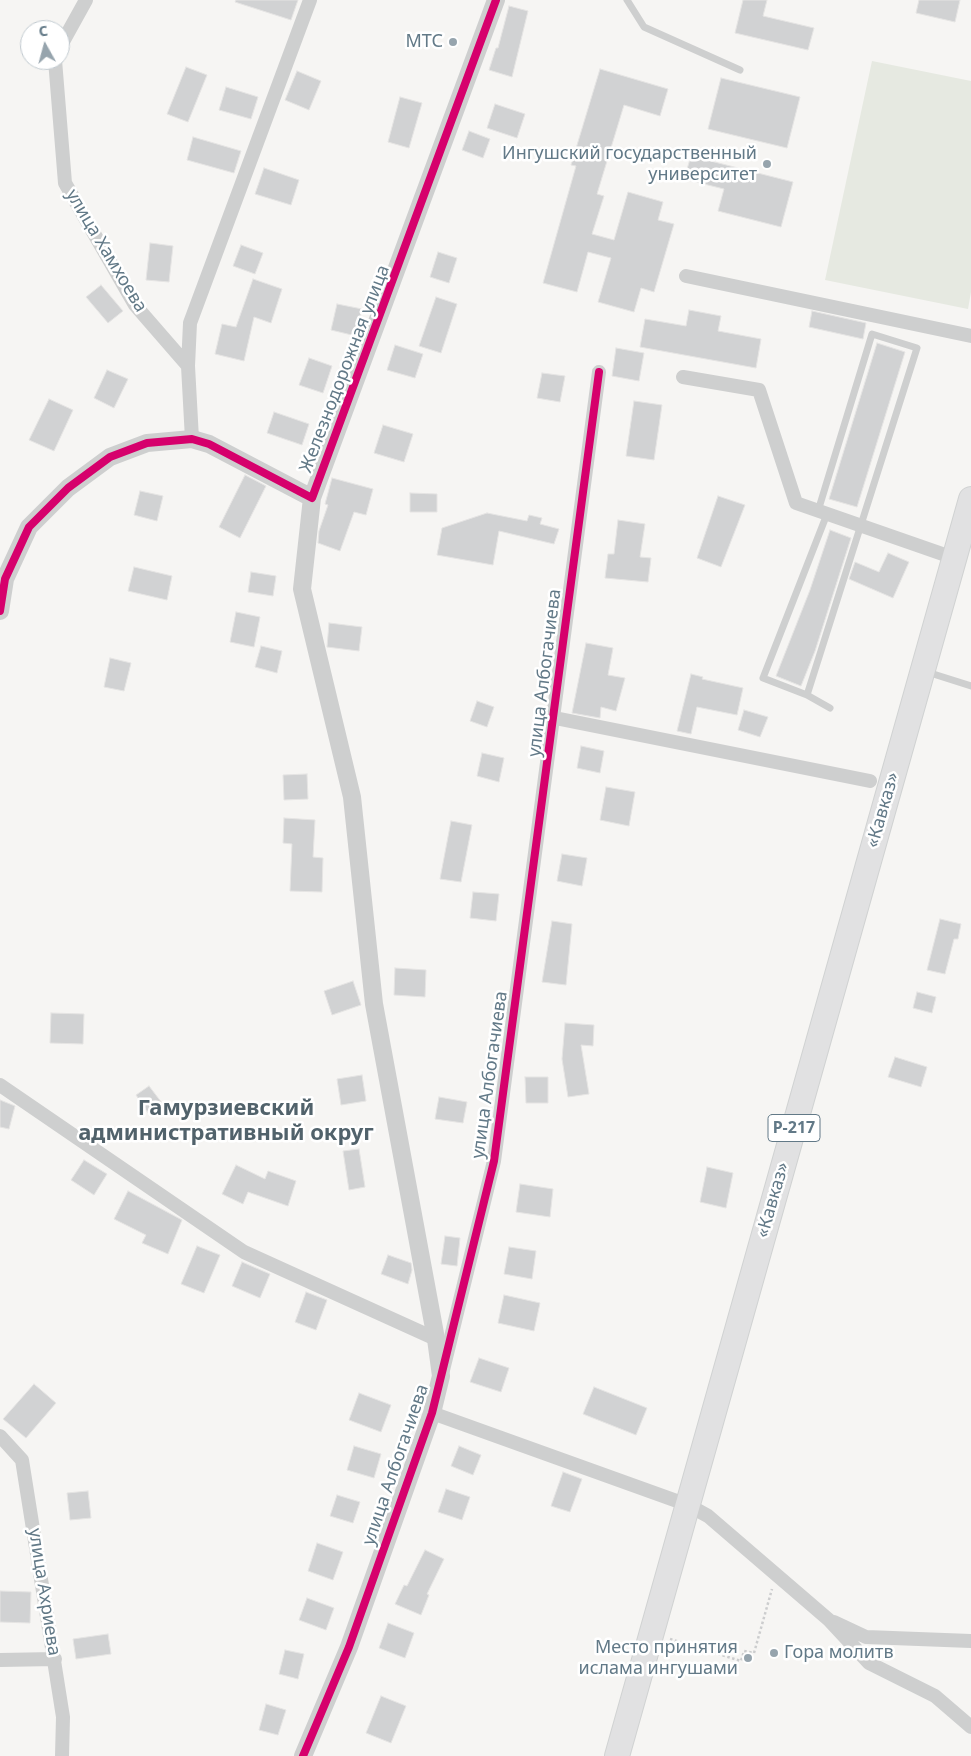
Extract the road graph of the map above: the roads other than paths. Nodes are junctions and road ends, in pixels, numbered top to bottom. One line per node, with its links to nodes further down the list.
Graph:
1 (86, 0): 5 (street)
2 (310, 0): 10 (street)
3 (496, 0): 14 (street, Железнодорожная улица)
4 (627, 0): 7 (lane)
5 (70, 29)
6 (56, 70): 10 (street, улица Хамхоева)
7 (740, 70)
8 (686, 276): 9 (street)
9 (971, 336)
10 (188, 366): 13 (street)
11 (599, 372): 24 (street, улица Албогачиева)
12 (683, 377): 16 (street)
13 (192, 439): 14 (street, Железнодорожная улица); 19 (street, Железнодорожная улица)
14 (312, 498): 27 (street)
15 (971, 499): 18 (highway, «Кавказ» / Р-217)
16 (823, 512): 17 (street); 17 (lane); 22 (lane)
17 (862, 526): 18 (street); 22 (lane)
18 (954, 558): 20 (highway, «Кавказ» / Р-217)
19 (0, 611)
20 (922, 671): 21 (lane); 31 (highway, «Кавказ» / Р-217)
21 (971, 686)
22 (807, 694): 23 (lane)
23 (830, 708)
24 (554, 718): 25 (street); 28 (street, улица Албогачиева)
25 (870, 781)
26 (0, 1085): 27 (street)
27 (436, 1338): 28 (street)
28 (441, 1376): 29 (street, улица Албогачиева)
29 (432, 1413): 31 (street); 38 (street, улица Албогачиева)
30 (0, 1436): 34 (street, улица Ахриева)
31 (688, 1505): 32 (street); 39 (highway, «Кавказ» / Р-217)
32 (829, 1620): 33 (street); 36 (street)
33 (971, 1641)
34 (55, 1659): 35 (street); 37 (street, улица Ахриева)
35 (0, 1660)
36 (971, 1727)
37 (62, 1756)
38 (303, 1756)
39 (617, 1756)

